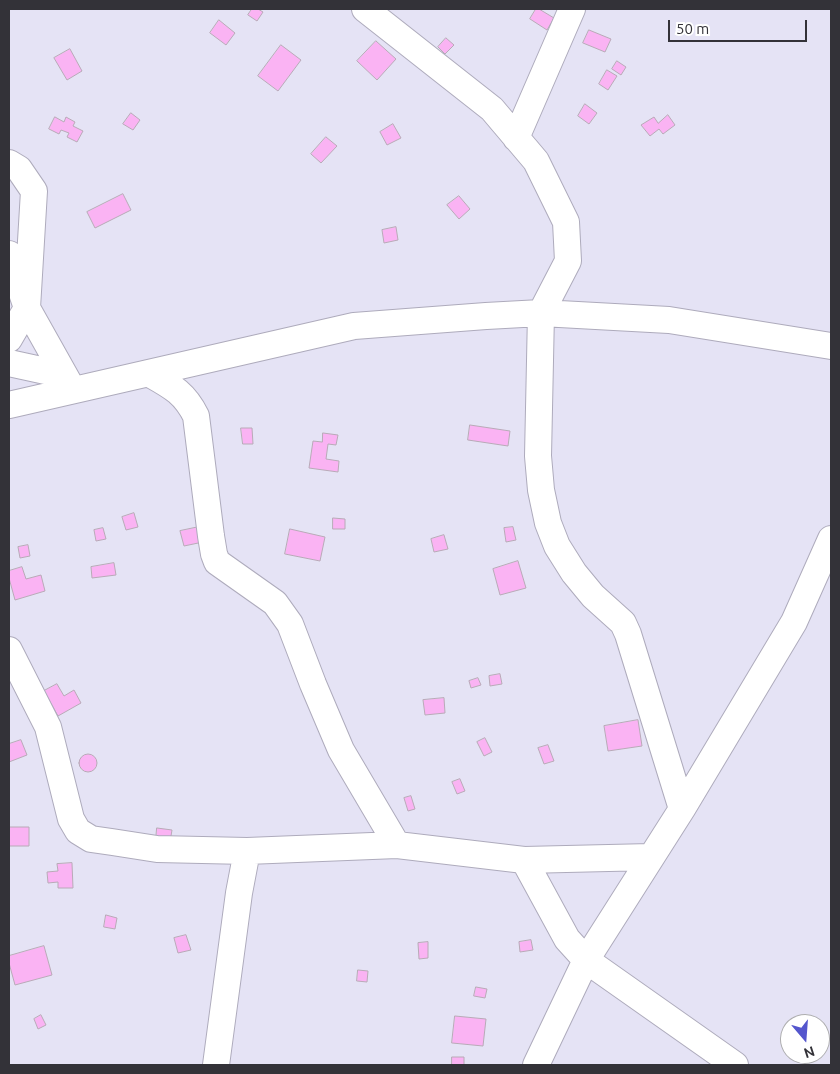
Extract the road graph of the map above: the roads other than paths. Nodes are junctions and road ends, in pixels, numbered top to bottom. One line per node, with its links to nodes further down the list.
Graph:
1 (365, 9): 3 (street)
2 (572, 9): 3 (street)
3 (516, 138): 7 (street)
4 (9, 163): 6 (street)
5 (9, 254): 6 (street)
6 (28, 308): 8 (street); 12 (street)
7 (541, 313): 9 (street); 11 (street); 16 (street)
8 (9, 338)
9 (831, 346)
10 (9, 363): 12 (street)
11 (148, 374): 12 (street); 17 (street)
12 (68, 382): 13 (street)
13 (9, 405)
14 (831, 539): 16 (street)
15 (9, 650): 18 (street)
16 (682, 809): 19 (street)
17 (397, 845): 18 (street); 20 (street)
18 (247, 850): 22 (street)
19 (651, 857): 20 (street); 21 (street)
20 (524, 860): 21 (street)
21 (586, 960): 23 (street); 24 (street)
22 (216, 1065)
23 (536, 1065)
24 (734, 1065)

